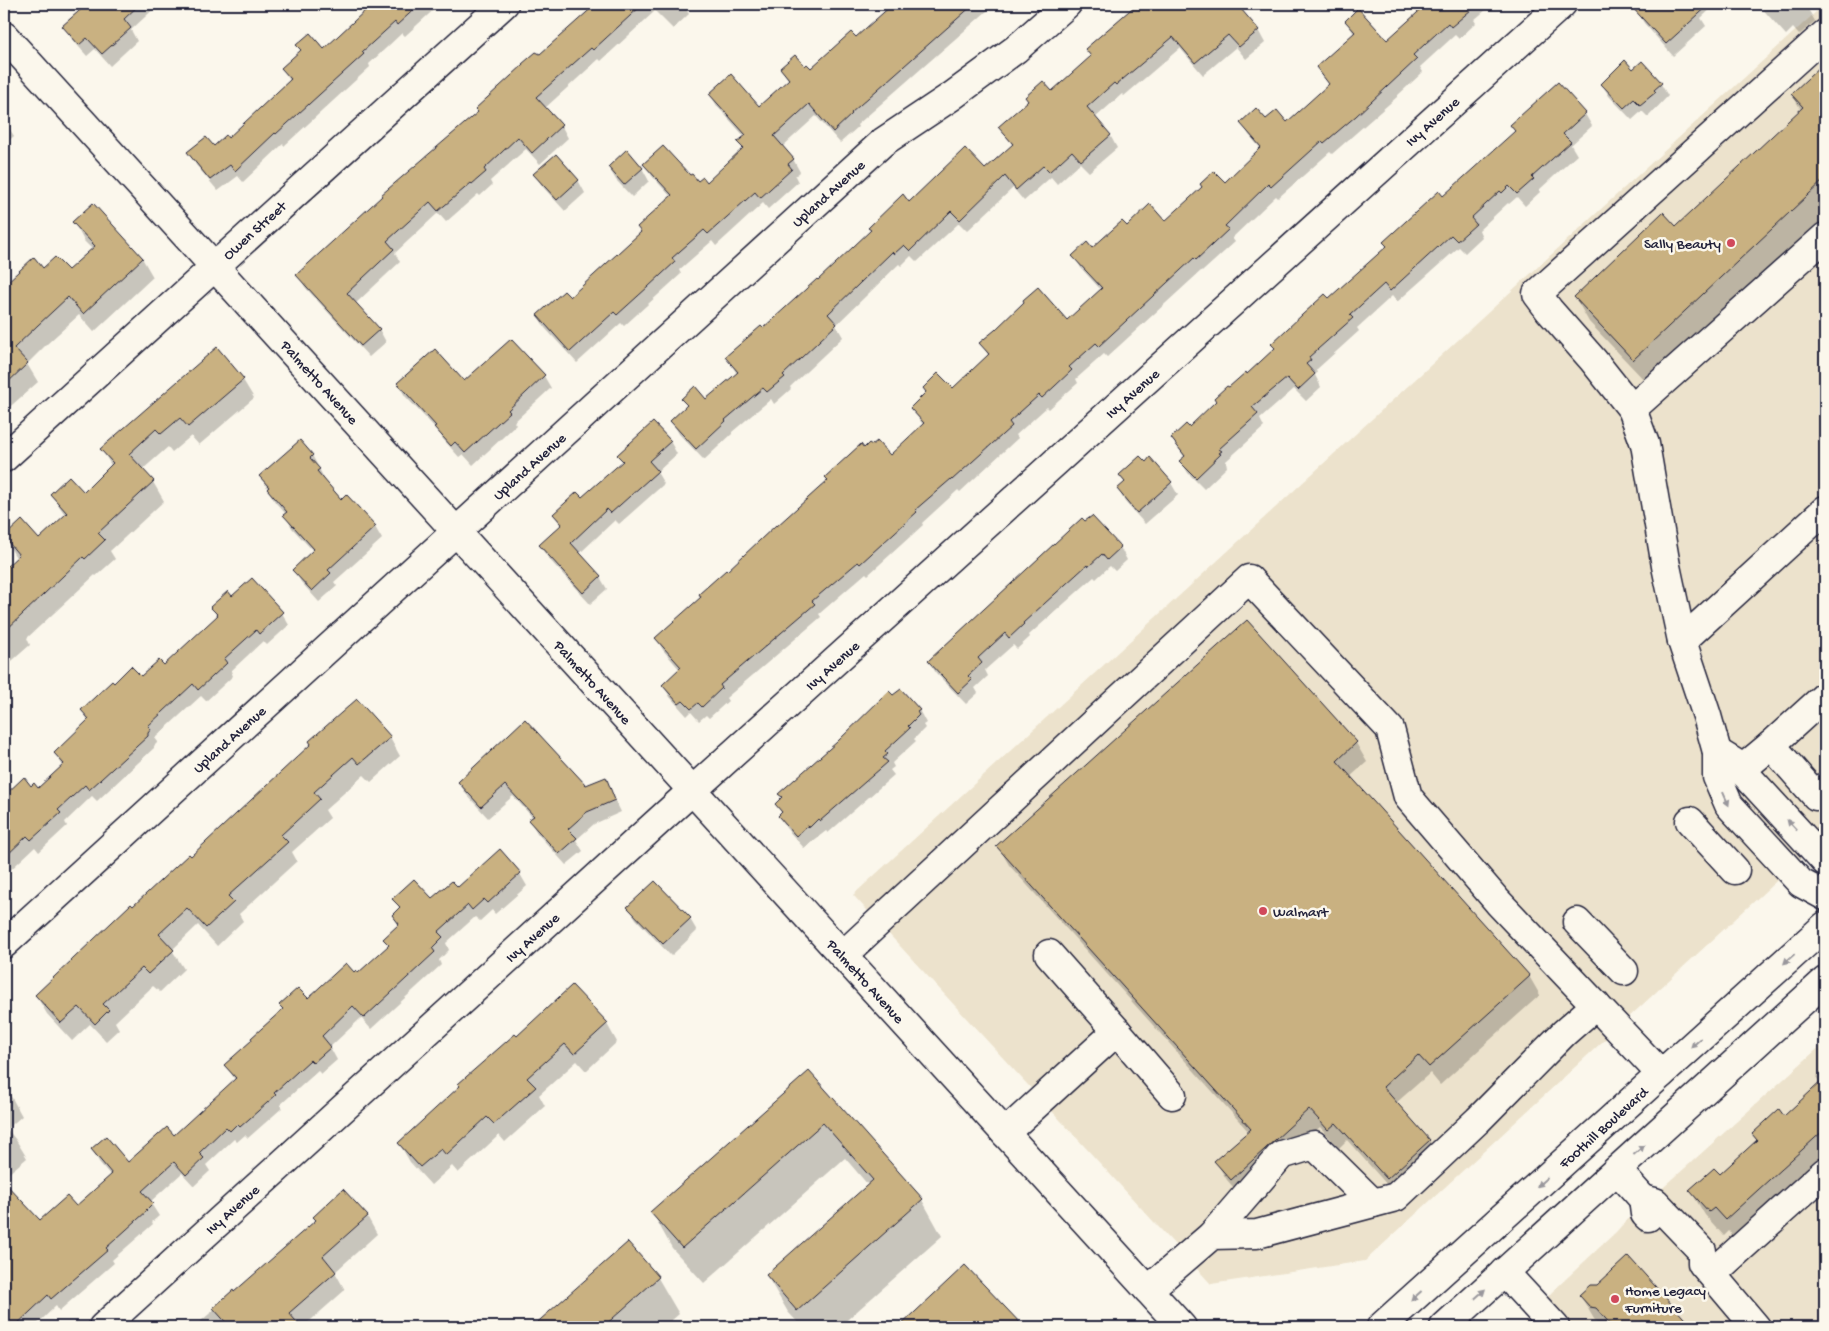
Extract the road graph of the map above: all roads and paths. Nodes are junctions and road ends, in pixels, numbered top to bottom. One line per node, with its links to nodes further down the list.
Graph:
1 (504, 4): 7 (street, Owen Street)
2 (1067, 4): 11 (street, Upland Avenue)
3 (1562, 4): 18 (street, Ivy Avenue)
4 (1825, 34): 8 (street)
5 (4, 36): 7 (street, Palmetto Avenue)
6 (1825, 237): 8 (street)
7 (214, 266): 9 (street, Owen Street); 11 (street, Palmetto Avenue)
8 (1632, 409): 12 (street)
9 (4, 458)
10 (1825, 510): 12 (street)
11 (456, 532): 18 (street, Palmetto Avenue); 25 (street, Upland Avenue)
12 (1682, 641): 15 (street)
13 (1825, 696): 14 (street)
14 (1771, 745): 16 (street); 17 (street)
15 (1717, 752): 16 (street); 22 (street, one-way to 22)
16 (1742, 770): 20 (street, one-way to 16)
17 (1825, 788)
18 (692, 791): 27 (street, Palmetto Avenue); 42 (street, Ivy Avenue)
19 (1690, 821): 21 (street)
20 (1825, 861)
21 (1735, 870)
22 (1825, 896)
23 (1578, 922): 28 (street)
24 (1825, 926): 32 (street, Foothill Boulevard, one-way to 32)
25 (4, 944)
26 (1049, 954): 31 (street)
27 (843, 955): 30 (street); 34 (street, Palmetto Avenue)
28 (1624, 971)
29 (1825, 981): 35 (street, one-way to 29)
30 (1596, 1006): 32 (street); 37 (street)
31 (1116, 1030): 33 (street); 34 (street)
32 (1662, 1074): 44 (street, Foothill Boulevard, one-way to 44)
33 (1172, 1095)
34 (1005, 1133): 41 (street, Palmetto Avenue)
35 (1618, 1170): 39 (street); 40 (street)
36 (1825, 1172): 39 (street)
37 (1372, 1203): 38 (street); 38 (street)
38 (1212, 1236): 41 (street)
39 (1707, 1269): 47 (street)
40 (1504, 1272): 45 (street, one-way to 40); 46 (street)
41 (1148, 1290): 43 (street, Palmetto Avenue)
42 (103, 1327)
43 (1182, 1327)
44 (1381, 1327)
45 (1444, 1327)
46 (1555, 1327)
47 (1756, 1327)

